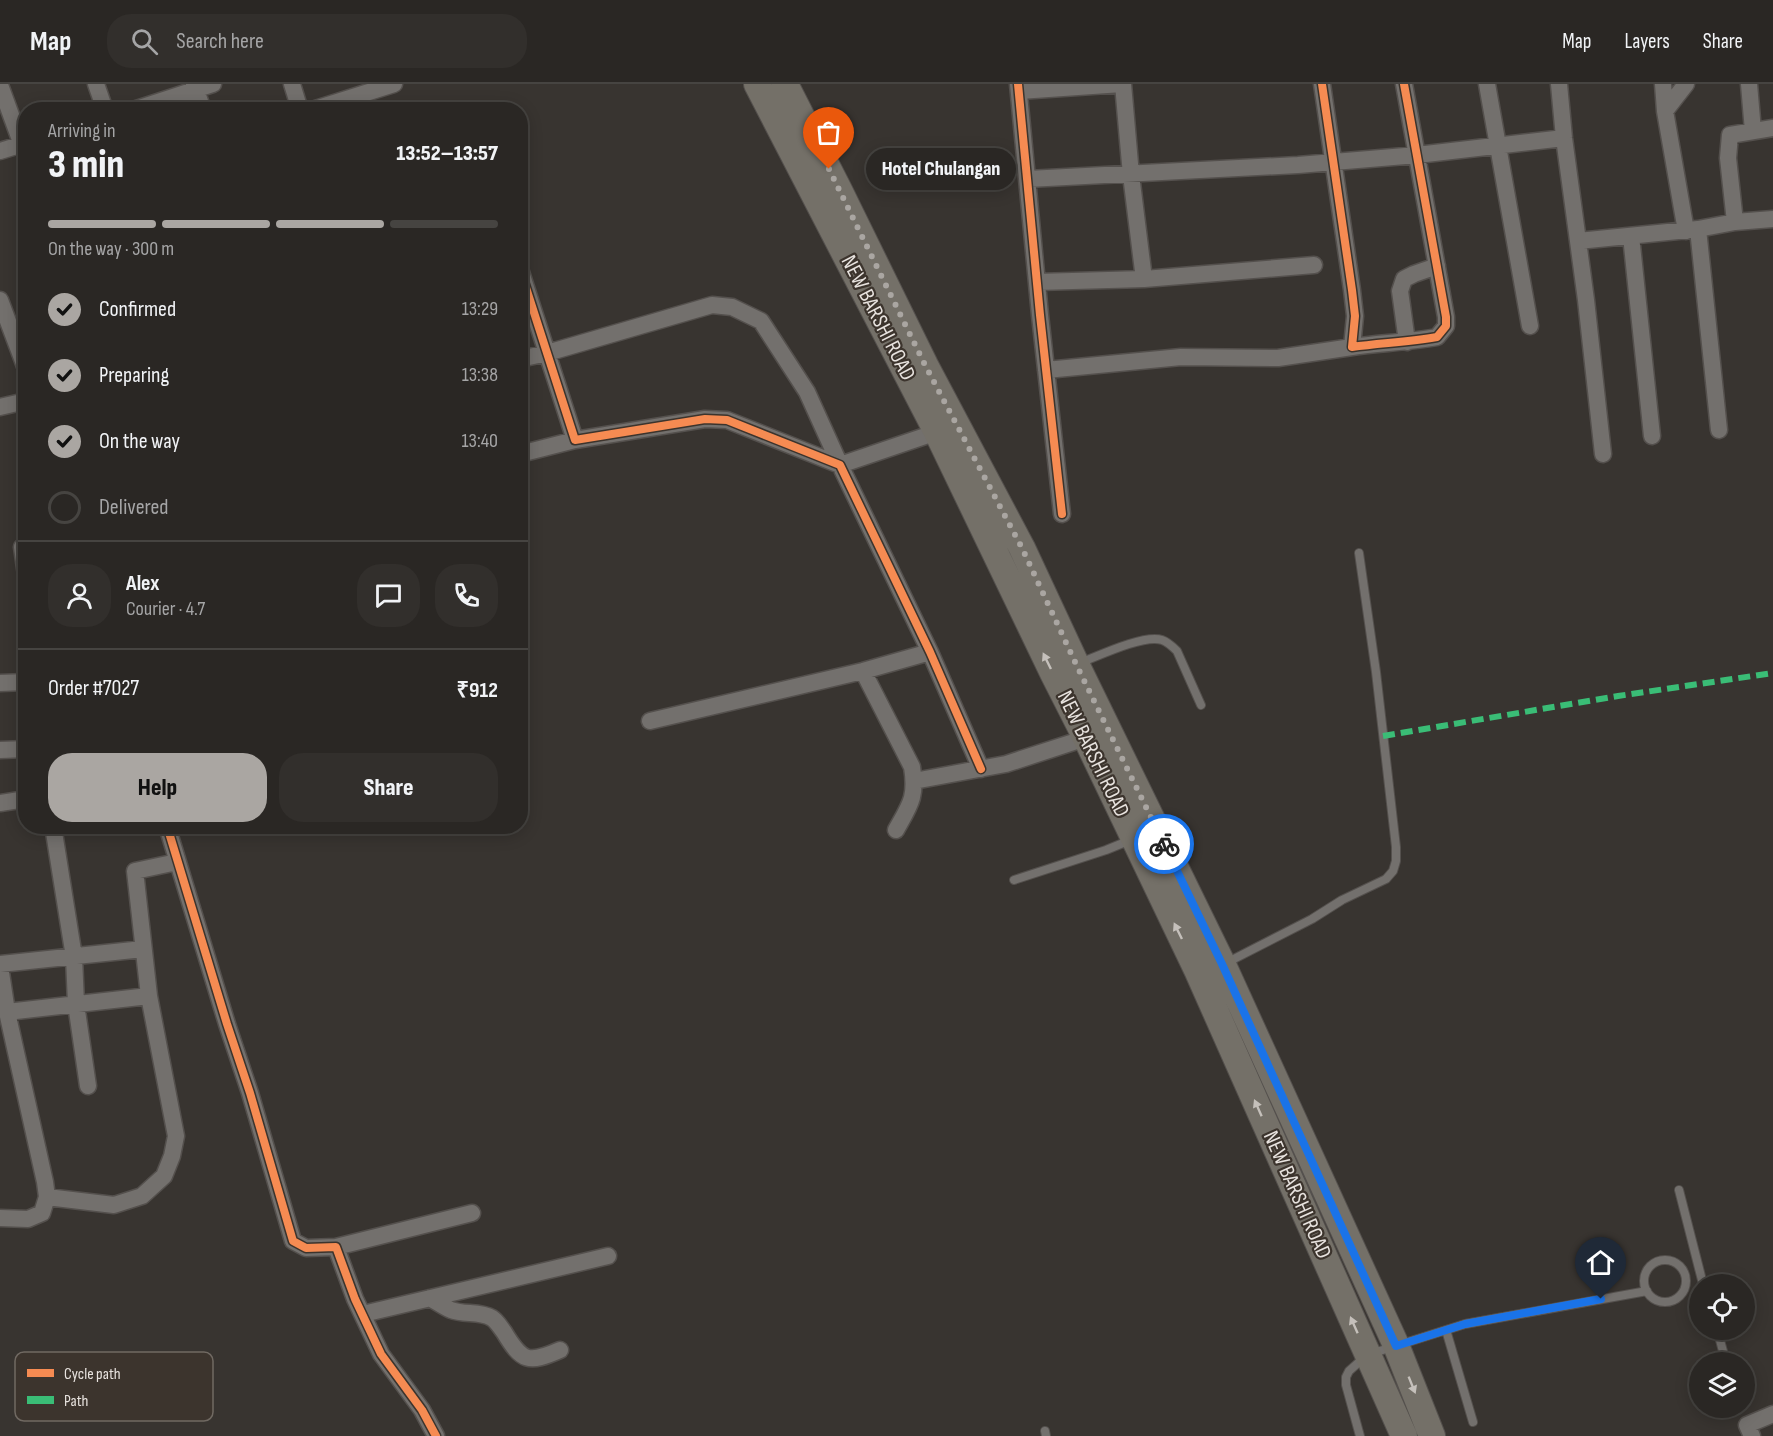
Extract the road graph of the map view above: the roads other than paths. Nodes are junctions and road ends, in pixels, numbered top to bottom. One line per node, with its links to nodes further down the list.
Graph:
1 (96, 84): 18 (street)
2 (213, 84): 16 (street)
3 (292, 84): 21 (street)
4 (394, 84): 22 (street)
5 (757, 84): 57 (main road, NEW BARSHI ROAD)
6 (785, 84): 66 (main road, NEW BARSHI ROAD)
7 (1122, 84): 17 (street); 33 (street)
8 (1322, 84): 32 (street)
9 (1404, 84): 31 (street)
10 (1487, 84): 28 (street)
11 (1559, 84): 27 (street)
12 (1663, 84): 23 (street)
13 (1686, 84): 23 (street)
14 (1749, 84): 25 (street)
15 (0, 85): 26 (street)
16 (195, 87): 19 (street); 20 (street)
17 (1018, 87): 34 (street)
18 (102, 102)
19 (155, 102)
20 (200, 102)
21 (298, 102)
22 (337, 102)
23 (1665, 111): 37 (street)
24 (1773, 128): 25 (street)
25 (1753, 131): 36 (street)
26 (18, 132)
27 (1564, 138): 28 (street); 39 (street)
28 (1498, 145): 31 (street); 47 (street)
29 (18, 149): 30 (street)
30 (0, 151)
31 (1417, 155): 32 (street); 41 (street)
32 (1334, 162): 33 (street); 49 (street)
33 (1131, 175): 34 (street); 42 (street)
34 (1028, 179): 43 (street)
35 (1773, 219): 36 (street)
36 (1735, 222): 37 (street)
37 (1692, 230): 38 (street); 56 (street)
38 (1631, 236): 39 (street); 58 (street)
39 (1578, 241): 61 (street)
40 (1314, 265): 42 (street)
41 (1437, 266): 48 (street); 48 (street)
42 (1144, 279): 43 (street)
43 (1037, 282): 53 (street)
44 (528, 293): 51 (street)
45 (0, 300): 46 (street)
46 (4, 323): 50 (street)
47 (1530, 326)
48 (1407, 342): 49 (street)
49 (1352, 347): 53 (street)
50 (18, 352)
51 (547, 353): 52 (street); 59 (street); 62 (street)
52 (528, 357)
53 (1046, 370): 63 (street)
54 (18, 402): 55 (street)
55 (0, 407)
56 (1719, 430)
57 (937, 432): 62 (street); 72 (main road, NEW BARSHI ROAD, one-way to 57)
58 (1652, 436)
59 (575, 440): 60 (street); 62 (street)
60 (528, 452)
61 (1603, 453)
62 (840, 465): 65 (street)
63 (1062, 514)
64 (1359, 553): 87 (lane)
65 (930, 652): 67 (street); 75 (street)
66 (1076, 664): 70 (lane); 87 (main road, NEW BARSHI ROAD)
67 (863, 671): 71 (street); 76 (street)
68 (18, 682): 69 (street)
69 (0, 683)
70 (1201, 705)
71 (651, 721)
72 (1086, 738): 75 (street); 82 (main road, NEW BARSHI ROAD)
73 (18, 749): 74 (street)
74 (0, 750)
75 (981, 769): 76 (street)
76 (914, 781): 79 (street)
77 (18, 800): 78 (street)
78 (0, 803)
79 (896, 830)
80 (54, 834): 86 (street)
81 (169, 834): 83 (street)
82 (1134, 839): 84 (lane); 108 (main road, NEW BARSHI ROAD, one-way to 82)
83 (177, 862): 85 (street); 97 (street)
84 (1014, 880)
85 (143, 949): 86 (street); 89 (street)
86 (74, 957): 88 (street); 90 (street)
87 (1222, 964): 106 (main road, NEW BARSHI ROAD)
88 (0, 965): 91 (street)
89 (149, 996): 90 (street); 94 (street)
90 (76, 1004): 91 (street); 92 (street)
91 (7, 1012): 94 (street)
92 (88, 1086)
93 (1679, 1190): 99 (lane)
94 (46, 1197): 96 (street)
95 (472, 1213): 97 (street)
96 (0, 1218)
97 (336, 1247): 104 (street)
98 (608, 1256): 103 (street)
99 (1700, 1274)
100 (1686, 1278): 101 (lane); 102 (lane); 102 (lane)
101 (1689, 1278)
102 (1647, 1291): 105 (lane)
103 (430, 1298): 104 (street); 107 (street)
104 (363, 1314): 111 (street)
105 (1446, 1330): 106 (lane); 110 (lane)
106 (1396, 1346): 108 (lane); 114 (main road, NEW BARSHI ROAD, one-way to 114)
107 (560, 1350)
108 (1366, 1354): 112 (lane); 113 (main road, NEW BARSHI ROAD)
109 (1773, 1414): 115 (street)
110 (1473, 1422)
111 (436, 1436)
112 (1360, 1436)
113 (1404, 1436)
114 (1432, 1436)
115 (1752, 1436)

